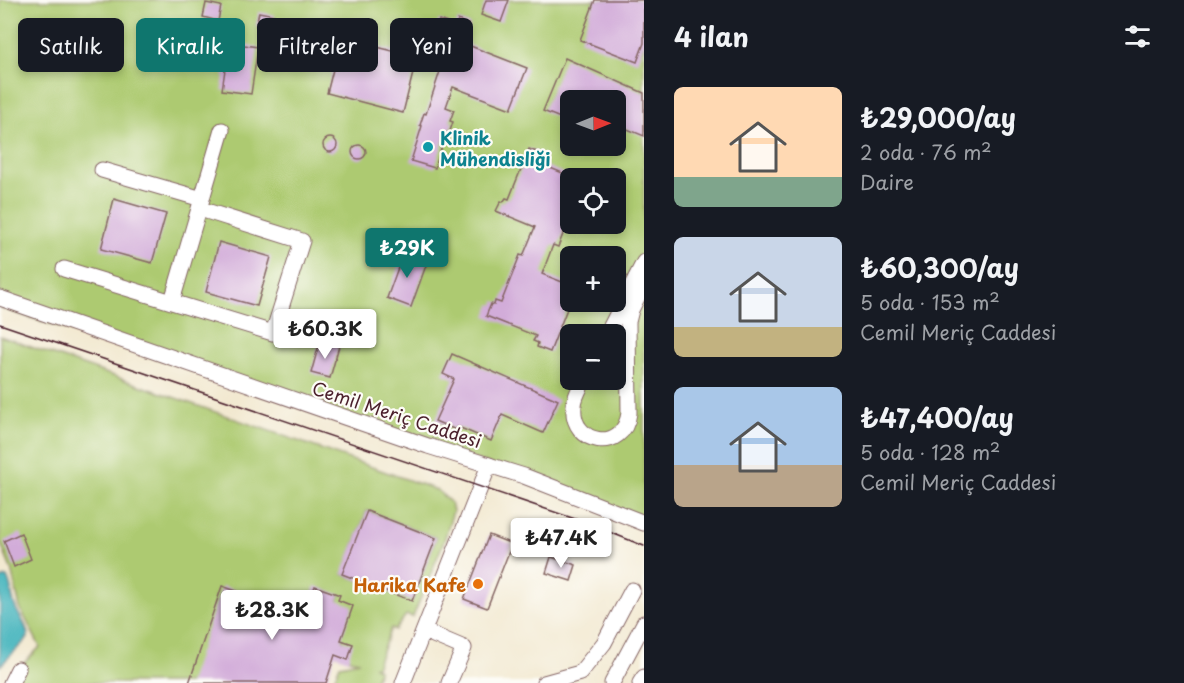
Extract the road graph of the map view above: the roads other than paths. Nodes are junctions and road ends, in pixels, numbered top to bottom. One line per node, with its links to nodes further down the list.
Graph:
1 (222, 130): 3 (street)
2 (102, 170): 3 (street)
3 (201, 204): 8 (street); 8 (street)
4 (644, 262): 9 (street)
5 (64, 269): 8 (street)
6 (644, 284): 10 (street)
7 (0, 298): 11 (street, Cemil Meriç Caddesi)
8 (172, 301)
9 (612, 324)
10 (580, 390)
11 (489, 465): 12 (street, Cemil Meriç Caddesi); 15 (street)
12 (644, 523)
13 (632, 590): 16 (street)
14 (644, 623): 17 (street)
15 (424, 631): 19 (street); 20 (street)
16 (604, 643): 17 (street); 22 (street)
17 (626, 657): 23 (street)
18 (644, 677): 24 (street)
19 (450, 681): 21 (street)
20 (404, 683)
21 (466, 683)
22 (544, 683)
23 (612, 683)
24 (640, 683)

